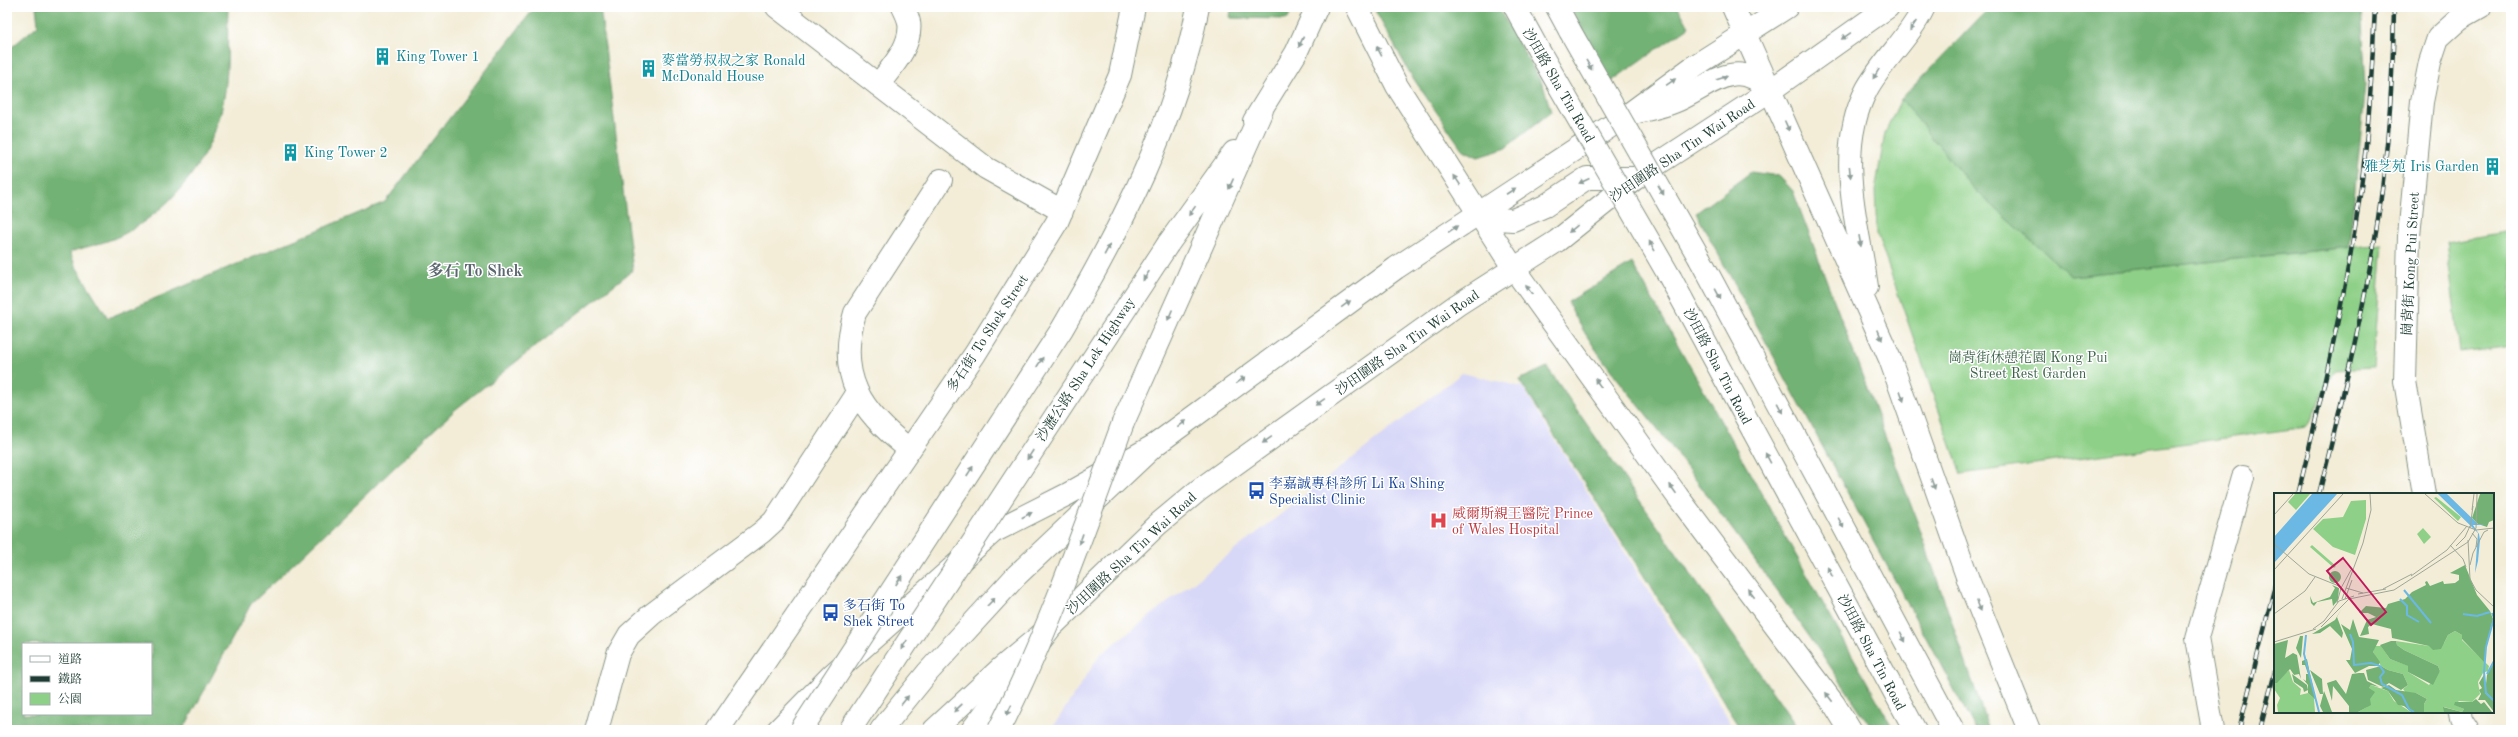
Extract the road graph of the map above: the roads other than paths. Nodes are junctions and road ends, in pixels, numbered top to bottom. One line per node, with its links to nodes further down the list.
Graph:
1 (777, 7): 15 (main road)
2 (903, 7): 15 (main road)
3 (1134, 7): 21 (main road, 多石街 To Shek Street)
4 (1198, 7): 35 (main road, one-way to 4, bridge)
5 (1317, 7): 17 (main road, 沙瀝公路 Sha Lek Highway, one-way to 17)
6 (1357, 7): 22 (main road, one-way to 6)
7 (1515, 7): 42 (main road, 沙田路 Sha Tin Road, one-way to 7, bridge)
8 (1557, 7): 43 (main road, one-way to 43, bridge)
9 (1733, 7): 14 (main road)
10 (1787, 7): 14 (main road)
11 (1888, 7): 16 (main road, 沙田圍路 Sha Tin Wai Road, one-way to 16)
12 (1924, 7): 24 (main road, one-way to 24)
13 (2480, 7): 29 (main road, 崗背街 Kong Pui Street)
14 (1746, 34): 16 (main road); 18 (main road, one-way to 14)
15 (878, 85): 21 (main road)
16 (1771, 90): 18 (main road, one-way to 16); 19 (main road, 沙田圍路 Sha Tin Wai Road); 24 (main road, one-way to 24)
17 (1262, 110): 36 (main road, 沙瀝公路 Sha Lek Highway, one-way to 36, bridge); 40 (main road, one-way to 40, bridge)
18 (1629, 114): 22 (main road, one-way to 18)
19 (1636, 178): 22 (main road, one-way to 22); 23 (main road, 沙田圍路 Sha Tin Wai Road, one-way to 23)
20 (941, 180): 25 (main road)
21 (1062, 211): 27 (main road, 多石街 To Shek Street)
22 (1479, 212): 23 (main road); 26 (main road, one-way to 22)
23 (1514, 269): 30 (main road, 沙田圍路 Sha Tin Wai Road, one-way to 30); 41 (main road, one-way to 23)
24 (1870, 312): 44 (main road, one-way to 44)
25 (857, 394): 27 (main road); 32 (main road)
26 (1155, 444): 34 (main road, one-way to 26); 37 (main road, one-way to 26)
27 (909, 449): 33 (main road, 多石街 To Shek Street)
28 (2243, 477): 45 (main road)
29 (2424, 493)
30 (1051, 628): 38 (main road, one-way to 38); 39 (main road, 沙田圍路 Sha Tin Wai Road)
31 (2460, 713): 46 (main road)
32 (597, 730)
33 (718, 730)
34 (778, 730)
35 (801, 730)
36 (850, 730)
37 (881, 730)
38 (934, 730)
39 (972, 730)
40 (999, 730)
41 (1850, 730)
42 (1915, 730)
43 (1953, 730)
44 (2029, 730)
45 (2213, 730)
46 (2468, 730)

